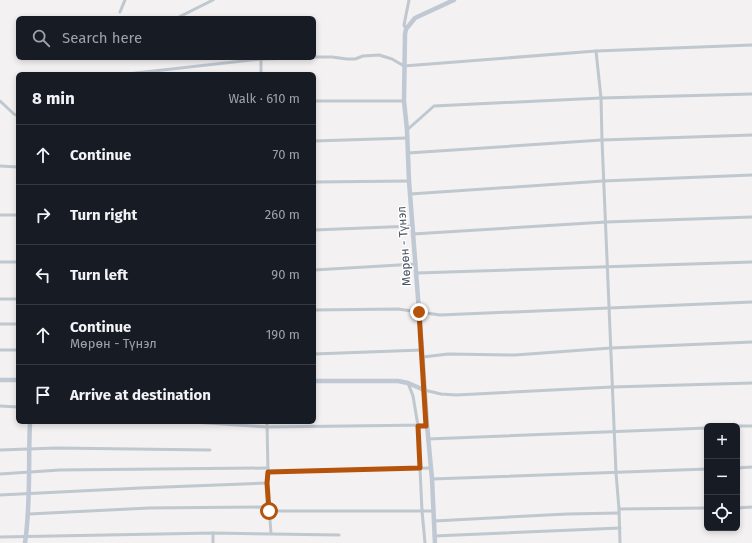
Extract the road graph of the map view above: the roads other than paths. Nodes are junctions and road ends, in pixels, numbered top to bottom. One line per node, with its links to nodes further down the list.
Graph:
1 (125, 0): 5 (street)
2 (213, 0): 6 (street)
3 (409, 0): 7 (street)
4 (454, 0): 7 (street)
5 (120, 12)
6 (181, 16)
7 (406, 29): 13 (street, Мөрөн - Түнэл)
8 (752, 45): 9 (street)
9 (596, 51): 13 (street); 17 (street)
10 (316, 57): 13 (street)
11 (252, 60): 14 (street)
12 (261, 60): 15 (street)
13 (404, 66): 20 (street, Мөрөн - Түнэл)
14 (145, 72)
15 (261, 72)
16 (752, 94): 17 (street)
17 (601, 98): 22 (street); 25 (street)
18 (0, 101): 21 (street)
19 (316, 101): 20 (street)
20 (404, 101): 22 (street, Мөрөн - Түнэл)
21 (16, 115)
22 (407, 130): 24 (street, Мөрөн - Түнэл)
23 (752, 135): 25 (street)
24 (407, 138): 26 (street); 27 (street, Мөрөн - Түнэл)
25 (602, 140): 27 (street); 32 (street)
26 (316, 141)
27 (408, 153): 31 (street, Мөрөн - Түнэл)
28 (0, 166): 29 (street)
29 (16, 167)
30 (752, 175): 32 (street)
31 (409, 181): 33 (street); 34 (street, Мөрөн - Түнэл)
32 (604, 181): 34 (street); 38 (street)
33 (316, 182)
34 (410, 194): 39 (street, Мөрөн - Түнэл)
35 (16, 214): 36 (street)
36 (0, 215)
37 (752, 217): 38 (street)
38 (606, 222): 41 (street); 46 (street)
39 (413, 226): 40 (street); 41 (street, Мөрөн - Түнэл)
40 (316, 230)
41 (413, 234): 45 (street, Мөрөн - Түнэл)
42 (0, 262): 43 (street)
43 (16, 262)
44 (752, 262): 46 (street)
45 (416, 264): 47 (street); 48 (street, Мөрөн - Түнэл)
46 (607, 267): 48 (street); 52 (street)
47 (316, 270)
48 (417, 273): 54 (street, Мөрөн - Түнэл)
49 (0, 299): 50 (street)
50 (16, 299)
51 (752, 302): 52 (street)
52 (609, 308): 54 (street); 58 (street)
53 (316, 310): 54 (street)
54 (419, 312): 61 (street, Мөрөн - Түнэл)
55 (0, 324): 56 (street)
56 (16, 324)
57 (752, 342): 58 (street)
58 (611, 348): 63 (street); 69 (street)
59 (0, 350): 60 (street)
60 (16, 350)
61 (422, 350): 62 (street); 63 (street, Мөрөн - Түнэл)
62 (316, 354)
63 (422, 357): 70 (street, Мөрөн - Түнэл)
64 (0, 380): 65 (street)
65 (16, 380)
66 (316, 381): 67 (street)
67 (408, 383): 70 (street); 75 (street)
68 (752, 383): 69 (street)
69 (612, 387): 70 (street); 81 (street)
70 (424, 390): 76 (street, Мөрөн - Түнэл)
71 (0, 406): 72 (street)
72 (16, 406)
73 (30, 424): 83 (street)
74 (223, 424): 79 (street)
75 (418, 426): 76 (street); 79 (street); 87 (street)
76 (426, 426): 82 (street, Мөрөн - Түнэл)
77 (740, 426): 78 (street)
78 (752, 426)
79 (267, 427): 91 (street)
80 (704, 428): 81 (street)
81 (614, 432): 82 (street); 93 (street)
82 (428, 439): 88 (street, Мөрөн - Түнэл)
83 (29, 449): 84 (street); 85 (street); 92 (street)
84 (0, 450)
85 (210, 450)
86 (752, 467): 89 (street)
87 (420, 468): 88 (street); 91 (street); 103 (street)
88 (431, 468): 95 (street, Мөрөн - Түнэл)
89 (740, 468)
90 (704, 469): 93 (street)
91 (268, 470): 92 (street); 96 (street)
92 (29, 471): 94 (street); 97 (street)
93 (616, 473): 95 (street); 105 (street)
94 (0, 474)
95 (432, 479): 104 (street, Мөрөн - Түнэл)
96 (267, 483): 97 (street); 102 (street)
97 (29, 494): 98 (street); 106 (street)
98 (0, 495)
99 (704, 508): 105 (street)
100 (740, 508): 101 (street)
101 (752, 508)
102 (269, 509): 103 (street); 106 (street); 110 (street)
103 (422, 511): 104 (street); 117 (street)
104 (433, 511): 107 (street, Мөрөн - Түнэл)
105 (619, 511): 107 (street); 108 (street)
106 (29, 514): 112 (street)
107 (434, 521): 113 (street, Мөрөн - Түнэл)
108 (620, 528): 113 (street); 119 (street)
109 (213, 533): 110 (street); 112 (street); 116 (street)
110 (271, 534): 111 (street)
111 (339, 534)
112 (26, 536): 114 (street); 115 (street)
113 (434, 536): 118 (street, Мөрөн - Түнэл)
114 (0, 537)
115 (25, 543)
116 (213, 543)
117 (425, 543)
118 (435, 543)
119 (620, 543)

